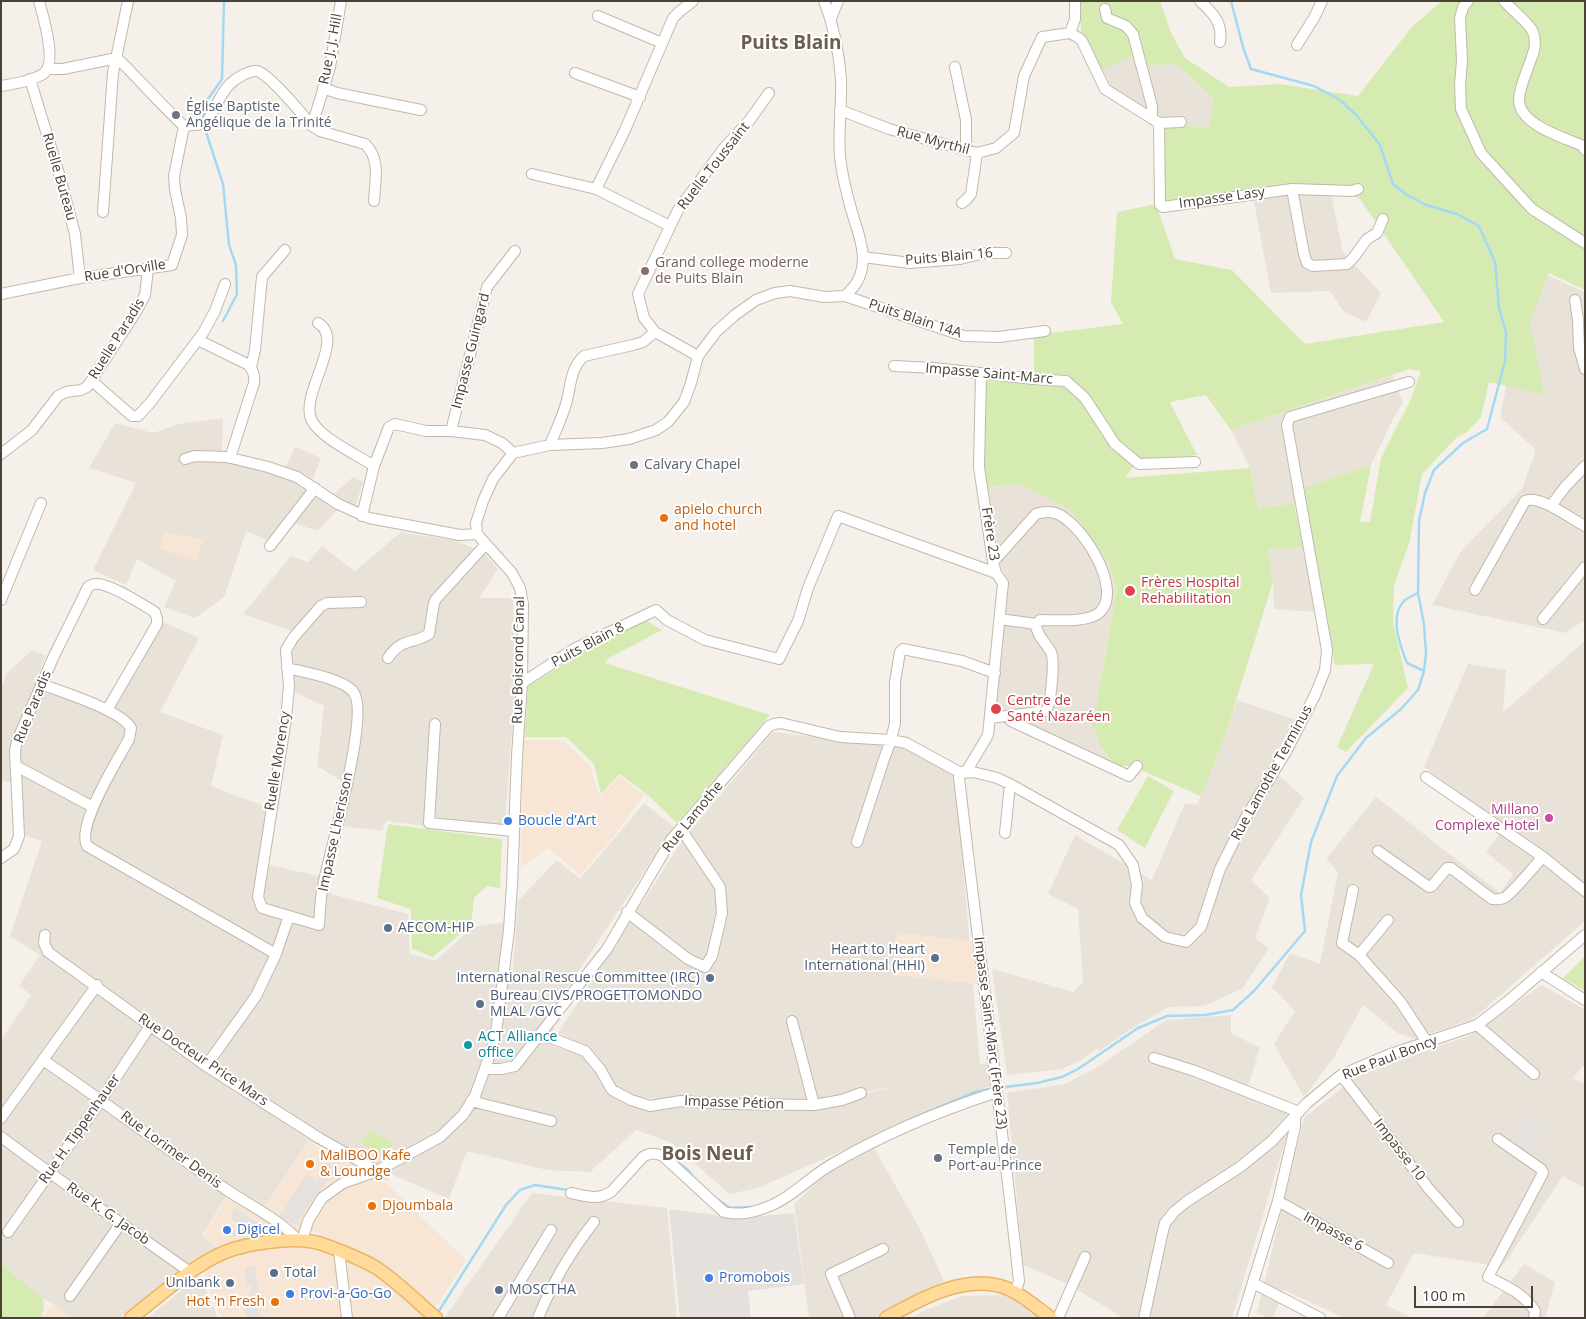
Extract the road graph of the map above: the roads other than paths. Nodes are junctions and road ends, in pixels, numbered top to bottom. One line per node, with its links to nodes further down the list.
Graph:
1 (39, 1): 21 (street)
2 (128, 1): 19 (street)
3 (341, 1): 25 (street, Rue J. J. Hill)
4 (693, 1): 17 (street)
5 (824, 1): 14 (street)
6 (838, 1): 14 (street)
7 (1075, 1): 15 (street)
8 (1200, 1): 16 (street)
9 (1322, 1): 18 (street)
10 (1468, 1): 46 (street)
11 (1504, 1): 35 (street)
12 (1105, 9): 30 (street)
13 (598, 16): 17 (street)
14 (831, 18): 29 (street)
15 (1070, 33): 30 (street); 36 (street, Rue Myrthil)
16 (1220, 42)
17 (662, 43): 27 (street)
18 (1297, 45)
19 (117, 58): 21 (street); 32 (street); 43 (street)
20 (955, 67): 34 (street)
21 (48, 69): 23 (street)
22 (575, 73): 27 (street)
23 (30, 79): 24 (street); 52 (street, Ruelle Buteau)
24 (1, 86)
25 (323, 88): 28 (street); 33 (street, Rue J. J. Hill)
26 (769, 93): 45 (street, Ruelle Toussaint)
27 (640, 96): 38 (street)
28 (421, 110)
29 (840, 110): 34 (street, Rue Myrthil); 50 (street)
30 (1155, 121): 31 (street); 39 (street, Impasse Lasy)
31 (1182, 122)
32 (184, 126): 33 (street); 51 (street, Rue d'Orville)
33 (312, 126): 41 (street)
34 (966, 150): 36 (street, Rue Myrthil)
35 (1585, 150)
36 (977, 153): 42 (street)
37 (532, 174): 38 (street)
38 (596, 189): 45 (street)
39 (1292, 189): 40 (street); 44 (street)
40 (1358, 189)
41 (374, 201)
42 (962, 203)
43 (103, 212)
44 (1383, 219)
45 (670, 226): 59 (street, Ruelle Toussaint)
46 (1585, 243)
47 (285, 250): 63 (street)
48 (515, 251): 68 (street, Impasse Guingard)
49 (1006, 253): 50 (street, Puits Blain 16)
50 (863, 257): 55 (street)
51 (148, 268): 52 (street, Rue d'Orville); 66 (street, Ruelle Paradis)
52 (80, 278): 54 (street, Rue d'Orville)
53 (225, 284): 60 (street)
54 (1, 294)
55 (845, 296): 58 (street, Puits Blain 14A); 61 (street)
56 (1575, 300): 64 (street)
57 (318, 323): 75 (street)
58 (1045, 331)
59 (655, 332): 61 (street, Ruelle Toussaint); 69 (street)
60 (198, 340): 63 (street); 66 (street)
61 (698, 356): 69 (street)
62 (894, 366): 65 (street, Impasse Saint-Marc)
63 (251, 367): 72 (street)
64 (1585, 369)
65 (981, 374): 74 (street, Impasse Saint-Marc); 85 (street, Frère 23)
66 (92, 381): 71 (street, Ruelle Paradis)
67 (1409, 382): 107 (street, Rue Lamothe Terminus)
68 (451, 430): 70 (street); 75 (street)
69 (550, 446): 70 (street)
70 (513, 452): 82 (street)
71 (1, 454)
72 (230, 458): 73 (street); 77 (street)
73 (185, 459)
74 (1195, 462)
75 (374, 466): 80 (street)
76 (1585, 466): 79 (street)
77 (315, 488): 80 (street); 84 (street)
78 (42, 503): 88 (street)
79 (1551, 506): 81 (street); 87 (street)
80 (362, 516): 82 (street)
81 (1585, 526)
82 (477, 534): 83 (street, Rue Boisrond Canal)
83 (486, 544): 93 (street); 96 (street, Rue Boisrond Canal)
84 (270, 546)
85 (995, 567): 90 (street, Frère 23); 92 (street); 96 (street, Puits Blain 8)
86 (1585, 567): 91 (street)
87 (1475, 590)
88 (1, 600)
89 (361, 602): 94 (street, Ruelle Morency)
90 (1000, 619): 92 (street); 95 (street, Frère 23)
91 (1543, 619)
92 (1036, 624): 99 (street)
93 (388, 658)
94 (287, 668): 119 (street, Ruelle Morency); 121 (street, Impasse Lherisson)
95 (995, 673): 100 (street, Frère 23); 102 (street)
96 (522, 683): 110 (street, Rue Boisrond Canal)
97 (42, 684): 98 (street); 98 (street, Rue Paradis); 103 (street, Rue Paradis)
98 (107, 710): 108 (street)
99 (1011, 716): 100 (street); 104 (street)
100 (991, 718): 105 (street, Frère 23)
101 (435, 724): 110 (street)
102 (891, 740): 105 (street, Rue Lamothe); 109 (street, Rue Lamothe); 112 (street)
103 (16, 766): 108 (street); 115 (street, Rue Paradis)
104 (1137, 766)
105 (961, 773): 107 (street, Rue Lamothe Terminus); 140 (street, Impasse Saint-Marc (Frère 23))
106 (1426, 777): 114 (street)
107 (1010, 784): 111 (street)
108 (92, 807): 124 (street)
109 (681, 829): 118 (street, Rue Lamothe); 118 (street)
110 (514, 831): 137 (street, Rue Boisrond Canal)
111 (1005, 833)
112 (857, 842)
113 (1378, 851): 114 (street)
114 (1544, 857): 117 (street)
115 (1, 858)
116 (1353, 890): 125 (street)
117 (1585, 891)
118 (627, 912): 132 (street, Rue Lamothe)
119 (288, 916): 121 (street, Ruelle Morency); 124 (street)
120 (1388, 920): 125 (street)
121 (319, 925)
122 (45, 935): 127 (street, Rue Docteur Price Mars)
123 (1585, 935): 126 (street, Rue Paul Boncy)
124 (276, 954): 136 (street)
125 (1359, 955): 133 (street)
126 (1541, 972): 128 (street); 130 (street, Rue Paul Boncy)
127 (96, 985): 131 (street, Rue Docteur Price Mars); 135 (street)
128 (1585, 1000)
129 (792, 1021): 144 (street)
130 (1477, 1024): 133 (street, Rue Paul Boncy); 138 (street)
131 (150, 1026): 136 (street, Rue Docteur Price Mars); 142 (street, Rue H. Tippenhauer)
132 (542, 1034): 137 (street, Rue Lamothe); 144 (street, Impasse Pétion)
133 (1427, 1042): 139 (street, Rue Paul Boncy)
134 (1154, 1058): 145 (street)
135 (43, 1060): 142 (street, Rue Lorimer Denis); 146 (street)
136 (206, 1066): 150 (street, Rue Docteur Price Mars)
137 (485, 1069): 143 (street, Rue Boisrond Canal)
138 (1534, 1074)
139 (1341, 1075): 145 (street, Rue Paul Boncy); 155 (street, Impasse 10)
140 (997, 1092): 152 (street); 166 (street, Impasse Saint-Marc (Frère 23))
141 (861, 1093): 144 (street, Impasse Pétion)
142 (101, 1100): 151 (street, Rue H. Tippenhauer); 159 (street, Rue Lorimer Denis)
143 (471, 1101): 147 (street); 150 (street, Rue Boisrond Canal)
144 (814, 1104)
145 (1297, 1115): 153 (street); 177 (street, Rue Paul Boncy)
146 (1, 1118)
147 (551, 1121)
148 (1, 1138): 151 (street, Rue K. G. Jacob)
149 (1498, 1139): 180 (street)
150 (377, 1171): 159 (street, Rue Boisrond Canal)
151 (50, 1173): 156 (street, Rue K. G. Jacob); 158 (street, Rue H. Tippenhauer)
152 (571, 1193)
153 (1278, 1201): 163 (street, Impasse 6); 165 (street)
154 (594, 1222): 172 (street)
155 (1458, 1222)
156 (120, 1223): 164 (street, Rue K. G. Jacob); 167 (street)
157 (551, 1230): 171 (street)
158 (8, 1232)
159 (300, 1241): 161 (main road); 164 (main road)
160 (883, 1249): 173 (street)
161 (339, 1251): 168 (main road); 170 (street)
162 (1085, 1257): 176 (street)
163 (1388, 1263)
164 (190, 1272): 169 (main road)
165 (1253, 1283): 178 (street); 179 (street)
166 (1015, 1294): 174 (main road); 175 (main road)
167 (70, 1296)
168 (433, 1315)
169 (132, 1318)
170 (347, 1318)
171 (498, 1318)
172 (538, 1318)
173 (850, 1318)
174 (886, 1318)
175 (1051, 1318)
176 (1058, 1318)
177 (1144, 1318)
178 (1242, 1318)
179 (1320, 1318)
180 (1534, 1318)

